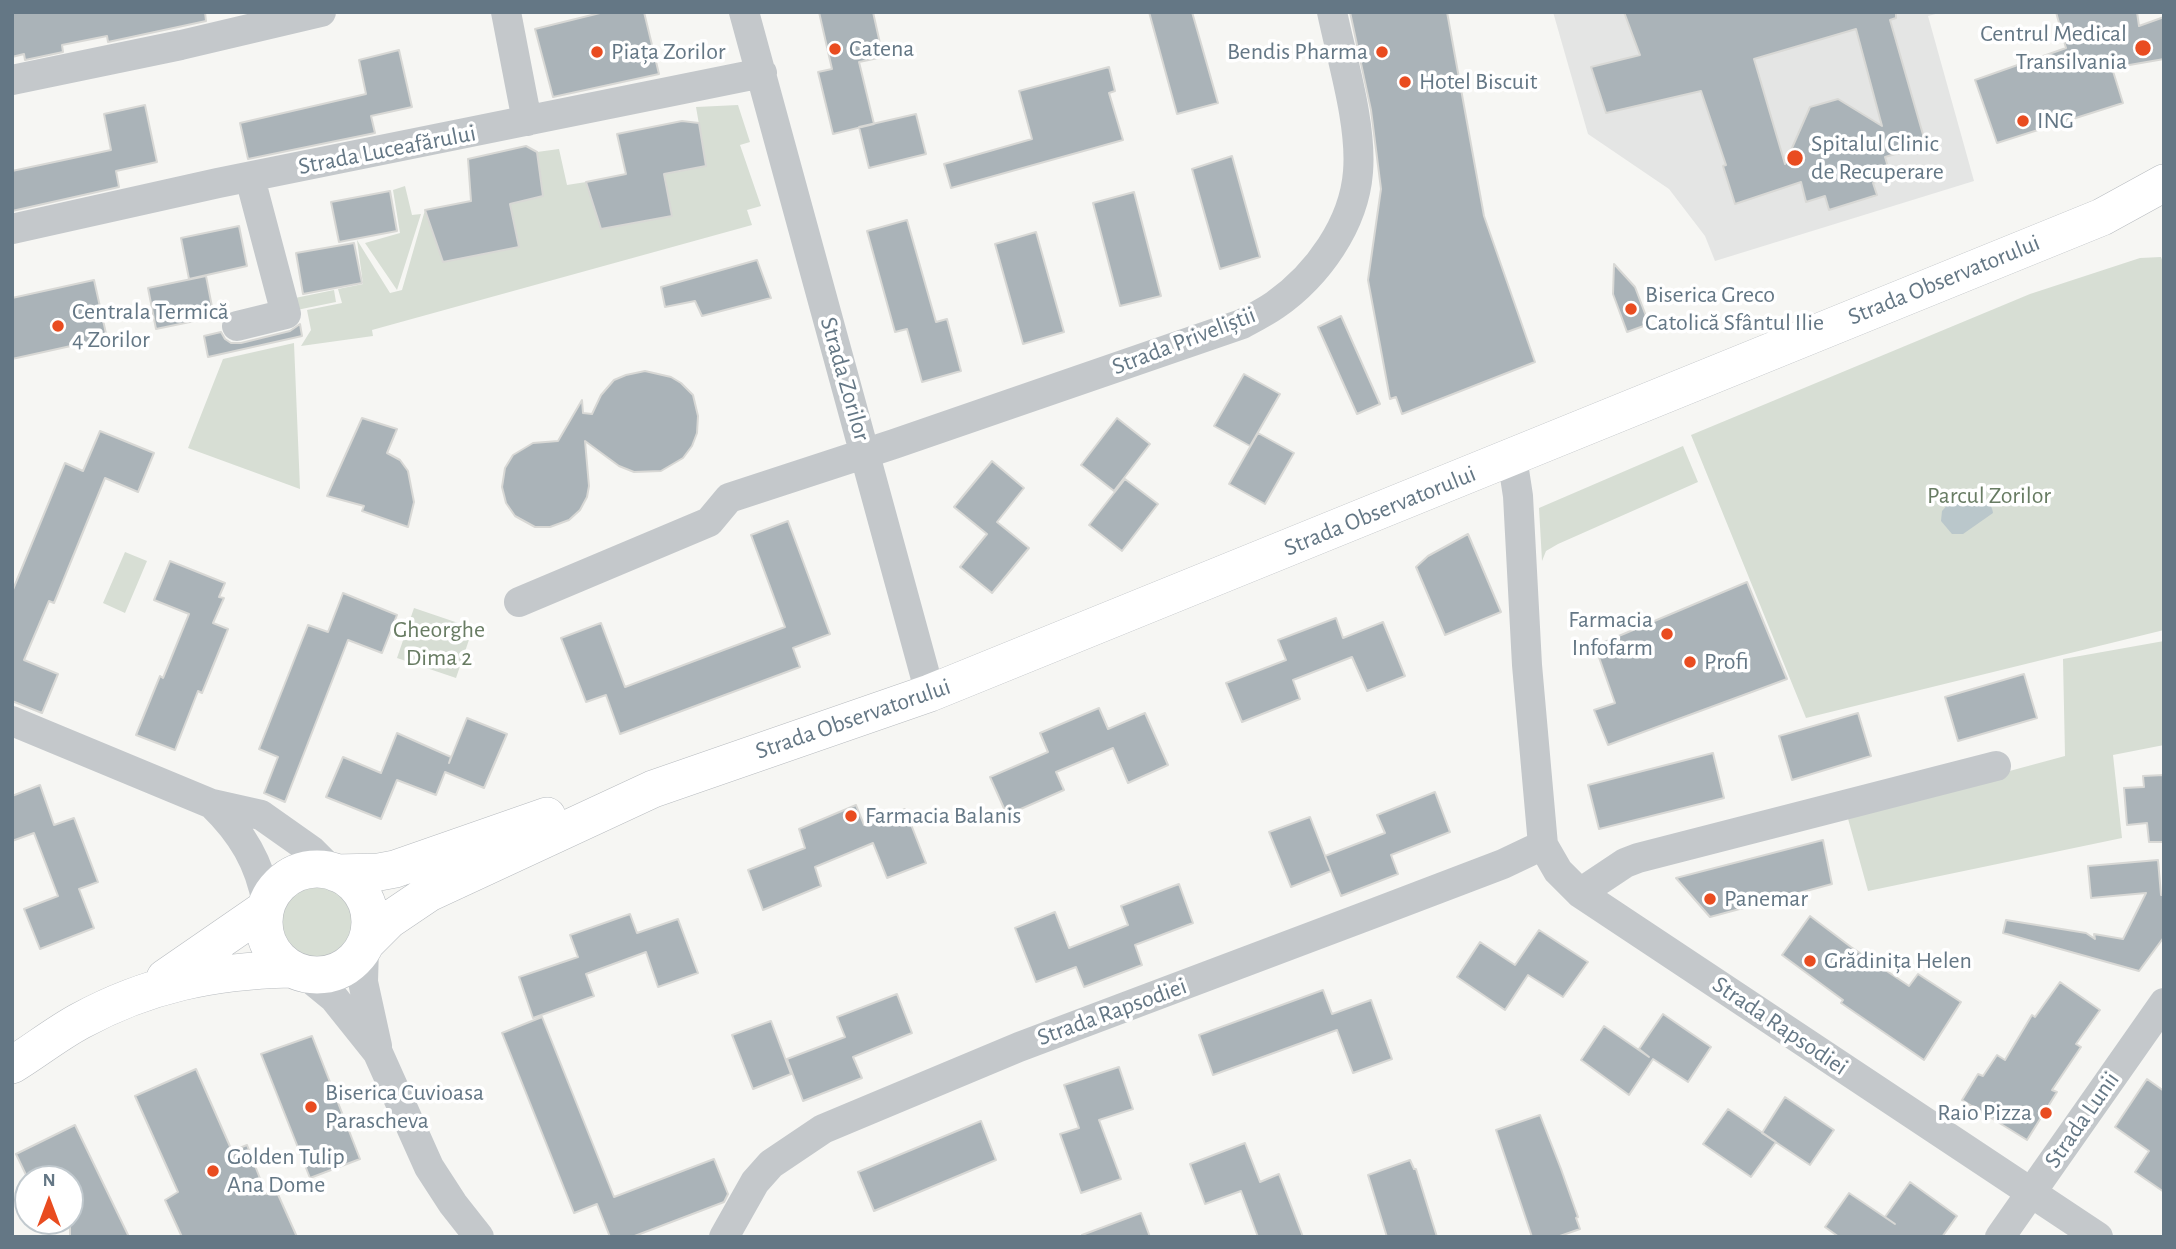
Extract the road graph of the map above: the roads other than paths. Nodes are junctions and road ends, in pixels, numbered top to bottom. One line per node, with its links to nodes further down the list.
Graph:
1 (321, 12): 7 (street)
2 (506, 12): 8 (street)
3 (744, 12): 6 (street, Strada Zorilor)
4 (756, 12): 6 (street, Strada Zorilor)
5 (1332, 12): 15 (street, Strada Priveliștii)
6 (761, 69): 8 (street, Strada Luceafărului); 15 (street, Strada Zorilor)
7 (12, 80)
8 (527, 121): 9 (street, Strada Luceafărului)
9 (250, 178): 13 (street, Strada Luceafărului); 14 (street)
10 (2164, 183): 12 (main road, Strada Observatorului)
11 (2164, 206): 12 (main road, Strada Observatorului)
12 (2102, 217): 16 (main road, Strada Observatorului)
13 (12, 229)
14 (237, 326)
15 (865, 453): 17 (street, Strada Priveliștii); 18 (street, Strada Zorilor)
16 (1512, 457): 18 (main road, Strada Observatorului); 23 (street, Strada Rapsodiei)
17 (519, 602)
18 (930, 693): 21 (main road, Strada Observatorului)
19 (12, 721): 22 (street)
20 (1996, 766): 25 (street)
21 (653, 789): 24 (main road, Strada Observatorului); 27 (main road, Strada Observatorului)
22 (212, 804): 24 (street); 26 (street)
23 (1543, 845): 25 (street, Strada Rapsodiei); 35 (street, Strada Rapsodiei)
24 (335, 872): 26 (main road); 27 (main road)
25 (1580, 892): 33 (street, Strada Rapsodiei)
26 (266, 907): 28 (main road); 29 (main road)
27 (365, 945): 28 (main road); 31 (street)
28 (298, 972): 29 (main road); 31 (street)
29 (140, 992): 32 (main road)
30 (2164, 1003): 33 (street, Strada Lunii)
31 (378, 1053): 34 (street)
32 (12, 1065)
33 (2031, 1193): 36 (street, Strada Lunii); 37 (street, Strada Rapsodiei)
34 (479, 1237)
35 (724, 1237)
36 (2000, 1237)
37 (2098, 1237)

